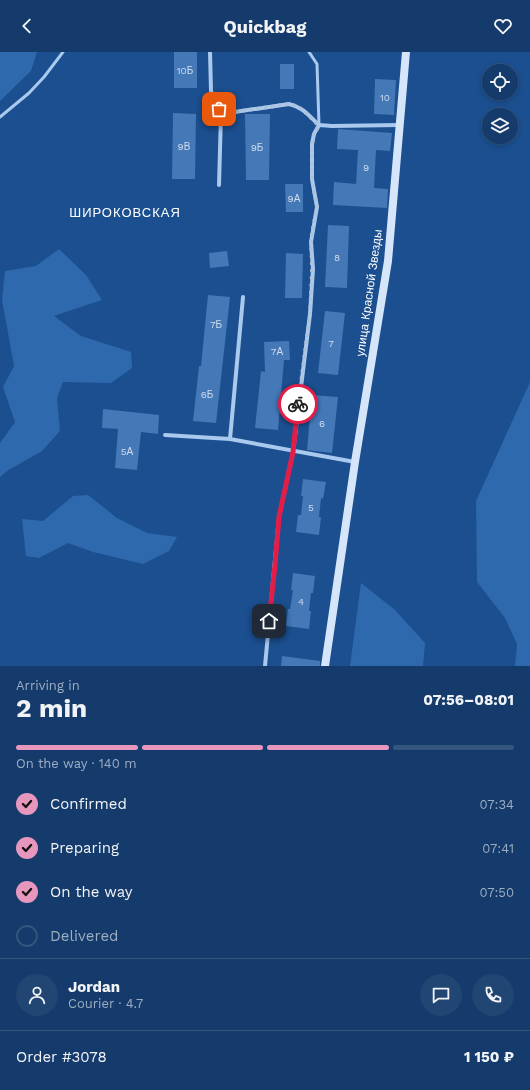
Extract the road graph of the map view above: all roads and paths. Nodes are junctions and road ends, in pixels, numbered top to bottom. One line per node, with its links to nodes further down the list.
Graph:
1 (63, 52): 6 (lane)
2 (210, 52): 5 (street)
3 (309, 52): 8 (lane)
4 (406, 52): 7 (street, улица Красной Звезды)
5 (221, 114): 8 (street); 9 (street)
6 (0, 117)
7 (399, 125): 8 (street); 14 (street, улица Красной Звезды)
8 (319, 126): 13 (street)
9 (219, 185)
10 (243, 296): 12 (street)
11 (165, 435): 12 (street)
12 (230, 439): 13 (street)
13 (293, 452): 14 (street); 15 (street)
14 (355, 462): 16 (street, улица Красной Звезды)
15 (264, 666)
16 (325, 666)

